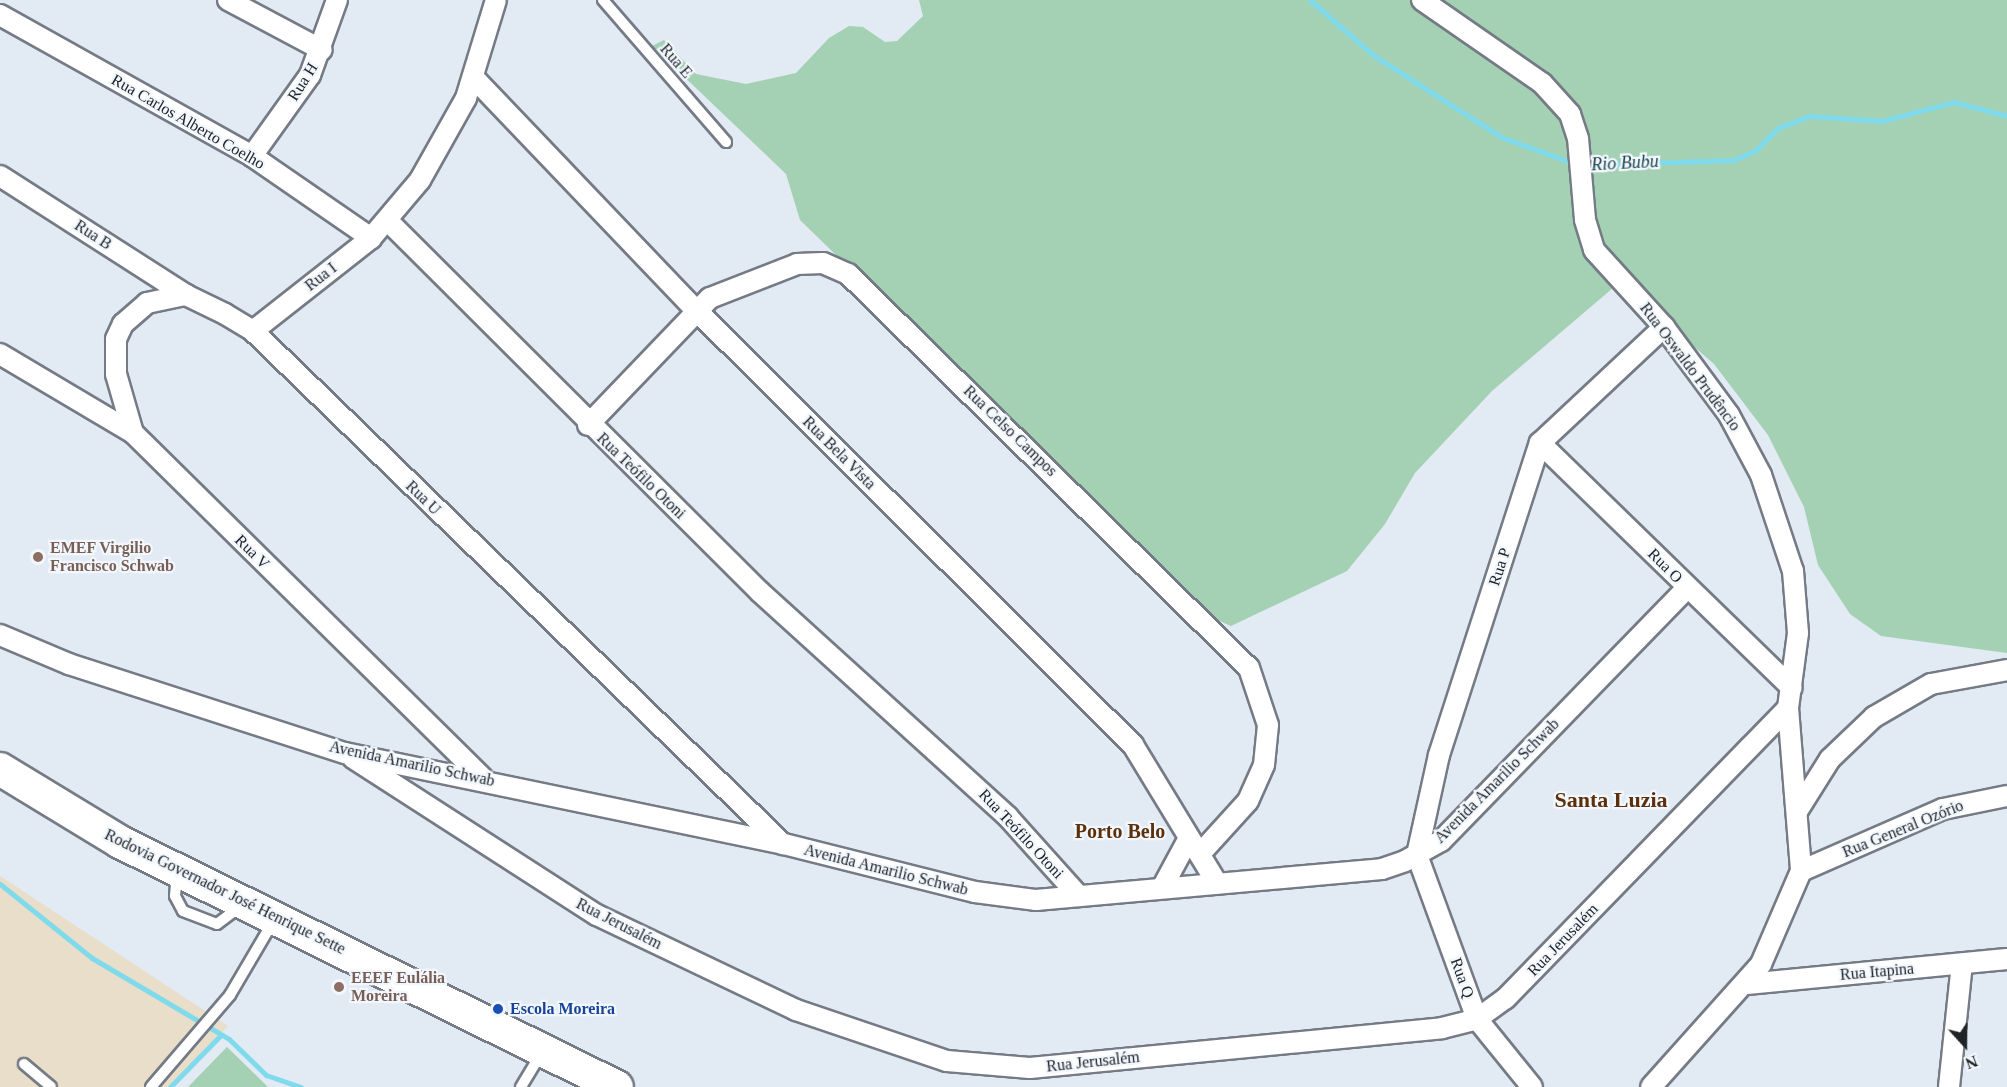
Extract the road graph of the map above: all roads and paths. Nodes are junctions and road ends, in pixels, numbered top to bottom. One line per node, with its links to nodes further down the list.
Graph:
1 (228, 0): 7 (street)
2 (337, 0): 7 (street, Rua H)
3 (496, 0): 8 (street)
4 (603, 0): 9 (lane, Rua E)
5 (1422, 0): 16 (street, Rua Oswaldo Prudêncio)
6 (0, 15): 10 (street, Rua Carlos Alberto Coelho)
7 (322, 50): 10 (street, Rua H)
8 (474, 78): 12 (street); 15 (street, Rua Bela Vista)
9 (726, 142)
10 (252, 156): 13 (street, Rua Carlos Alberto Coelho)
11 (0, 176): 14 (street, Rua B)
12 (389, 222): 13 (street, Rua I); 19 (street, Rua Teófilo Otoni)
13 (371, 238): 17 (street, Rua I)
14 (186, 295): 17 (street, Rua U); 20 (street)
15 (696, 310): 19 (street, Rua Celso Campos); 33 (street, Rua Bela Vista); 33 (street, Rua Celso Campos)
16 (1665, 327): 21 (street, Rua P); 25 (street, Rua Oswaldo Prudêncio)
17 (253, 331): 32 (street, Rua U)
18 (0, 354): 20 (street, Rua V)
19 (588, 425): 38 (street, Rua Teófilo Otoni)
20 (132, 434): 29 (street, Rua V)
21 (1540, 443): 22 (street, Rua O); 34 (street, Rua P)
22 (1687, 588): 25 (street, Rua O); 34 (street, Avenida Amarilio Schwab)
23 (0, 635): 27 (street, Avenida Amarilio Schwab)
24 (2007, 670): 31 (street)
25 (1792, 688): 26 (street, Rua Oswaldo Prudêncio)
26 (1788, 708): 31 (street, Rua Oswaldo Prudêncio); 43 (street, Rua Jerusalém)
27 (345, 753): 29 (street, Avenida Amarilio Schwab); 43 (street, Rua Jerusalém)
28 (0, 769): 39 (main road, Rodovia Governador José Henrique Sette)
29 (483, 778): 32 (street, Avenida Amarilio Schwab)
30 (2007, 796): 35 (street, Rua General Ozório)
31 (1798, 810): 35 (street, Rua Oswaldo Prudêncio)
32 (784, 844): 38 (street, Avenida Amarilio Schwab)
33 (1194, 846): 36 (street, Rua Bela Vista); 37 (street)
34 (1417, 855): 36 (street, Avenida Amarilio Schwab); 43 (street, Rua Q)
35 (1801, 871): 42 (street, Rua Oswaldo Prudêncio)
36 (1217, 883): 37 (street, Avenida Amarilio Schwab)
37 (1162, 888): 38 (street, Avenida Amarilio Schwab)
38 (1079, 896)
39 (275, 918): 44 (main road, Rodovia Governador José Henrique Sette); 47 (lane)
40 (2007, 959): 41 (street, Rua Itapina)
41 (1962, 964): 42 (street, Rua Itapina); 52 (street)
42 (1747, 984): 51 (street, Rua Oswaldo Prudêncio)
43 (1477, 1019): 50 (street, Rua Q)
44 (543, 1049): 48 (lane); 49 (main road, Rodovia Governador José Henrique Sette)
45 (24, 1064): 46 (lane)
46 (51, 1087)
47 (151, 1087)
48 (521, 1087)
49 (617, 1087)
50 (1532, 1087)
51 (1651, 1087)
52 (1948, 1087)

